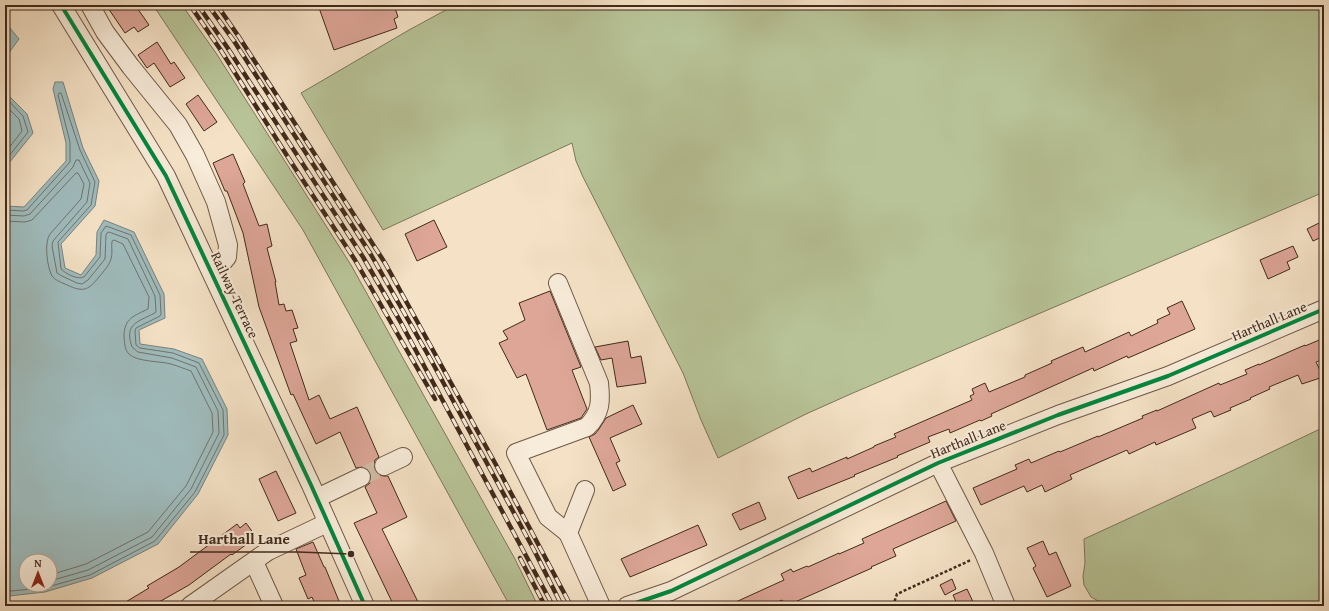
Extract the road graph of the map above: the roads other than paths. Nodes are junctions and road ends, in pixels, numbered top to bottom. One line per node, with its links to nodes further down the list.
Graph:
1 (61, 5): 3 (street, Railway Terrace)
2 (90, 5): 3 (street)
3 (210, 268): 11 (street, Railway Terrace)
4 (558, 283): 13 (street)
5 (1324, 309): 7 (street, Harthall Lane)
6 (403, 457): 8 (street)
7 (938, 463): 19 (street, Harthall Lane); 20 (street)
8 (384, 466)
9 (361, 477): 11 (street)
10 (586, 490): 13 (street)
11 (317, 498): 12 (street, Railway Terrace)
12 (327, 523): 14 (street); 17 (street, Railway Terrace)
13 (568, 533): 18 (street)
14 (254, 562): 15 (street); 16 (street)
15 (190, 606)
16 (274, 606)
17 (365, 606)
18 (601, 606)
19 (627, 606)
20 (1006, 606)

